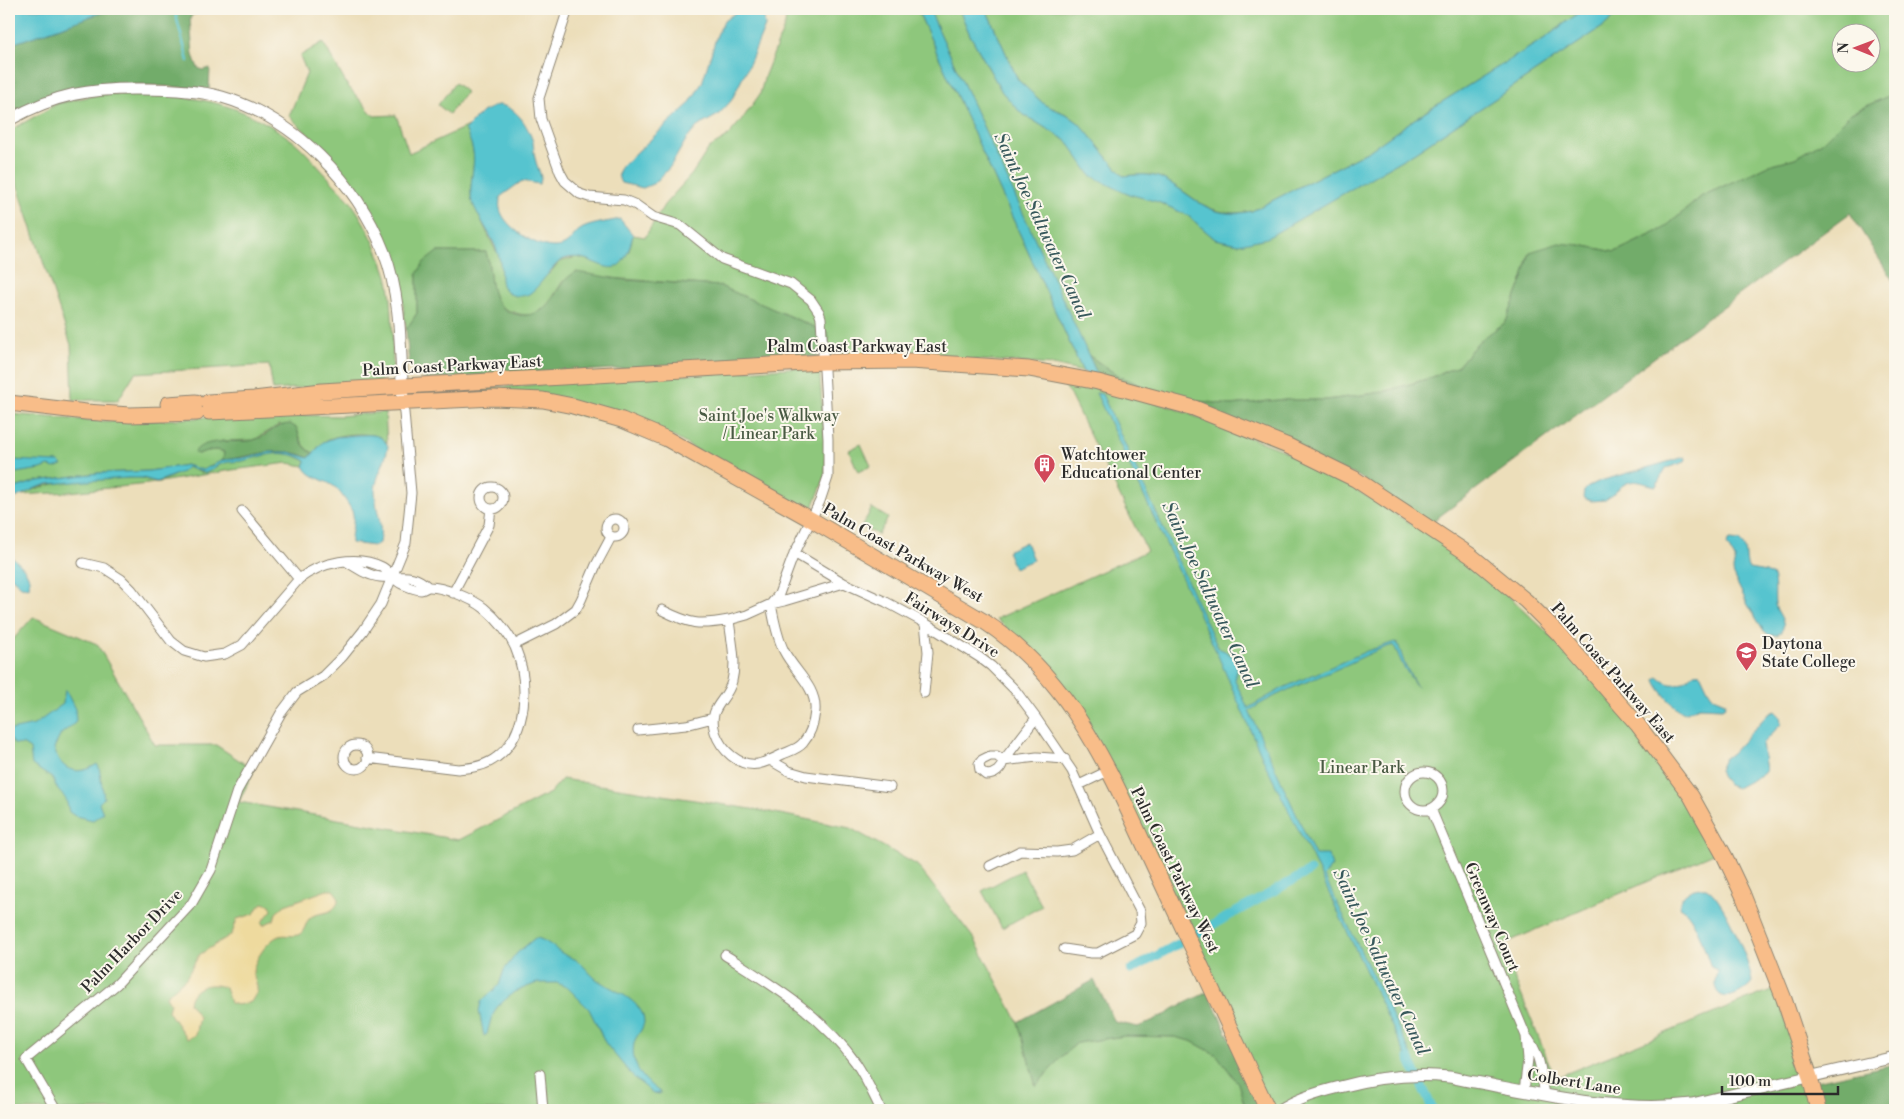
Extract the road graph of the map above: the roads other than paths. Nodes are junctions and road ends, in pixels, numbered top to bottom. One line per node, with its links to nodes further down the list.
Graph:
1 (568, 9): 3 (street)
2 (9, 120): 4 (street)
3 (823, 362): 4 (main road, Palm Coast Parkway East); 10 (street); 41 (main road, Palm Coast Parkway East)
4 (402, 386): 5 (street); 7 (main road, Palm Coast Parkway East)
5 (403, 401): 7 (main road, Palm Coast Parkway West); 10 (main road, Palm Coast Parkway West); 14 (street, Palm Harbor Drive)
6 (9, 403): 7 (main road)
7 (256, 404)
8 (491, 509): 17 (street)
9 (242, 511): 15 (street)
10 (812, 520): 12 (street); 30 (main road, Palm Coast Parkway West)
11 (611, 537): 22 (street)
12 (794, 553): 16 (street, Fairways Drive); 18 (street)
13 (83, 563): 15 (street)
14 (393, 577): 15 (street); 17 (street); 44 (street, Palm Harbor Drive)
15 (299, 579)
16 (844, 583): 18 (street); 21 (street, Fairways Drive)
17 (453, 593): 22 (street)
18 (770, 604): 20 (street); 29 (street)
19 (662, 610): 20 (street)
20 (729, 620): 24 (street)
21 (924, 623): 23 (street); 25 (street, Fairways Drive)
22 (514, 645): 27 (street)
23 (924, 693)
24 (713, 718): 26 (street); 29 (street)
25 (1036, 718): 28 (street, Fairways Drive); 28 (street)
26 (638, 730)
27 (367, 758)
28 (1065, 759): 31 (street, Fairways Drive)
29 (770, 760): 32 (street)
30 (1108, 771): 31 (street); 47 (main road, Palm Coast Parkway West)
31 (1079, 785): 34 (street, Fairways Drive)
32 (890, 787)
33 (1431, 809): 33 (street); 38 (street, Greenway Court)
34 (1100, 834): 35 (street); 36 (street, Fairways Drive)
35 (990, 866)
36 (1064, 949)
37 (725, 954): 46 (street)
38 (1526, 1036): 42 (street); 43 (street)
39 (1895, 1057): 41 (street, Colbert Lane)
40 (540, 1074): 45 (street)
41 (1810, 1077): 43 (street, Colbert Lane); 49 (main road, Palm Coast Parkway East)
42 (1524, 1091): 43 (street, Colbert Lane); 48 (street, Colbert Lane)
43 (1545, 1095)
44 (56, 1110)
45 (543, 1110)
46 (881, 1110)
47 (1268, 1110)
48 (1280, 1110)
49 (1818, 1110)

